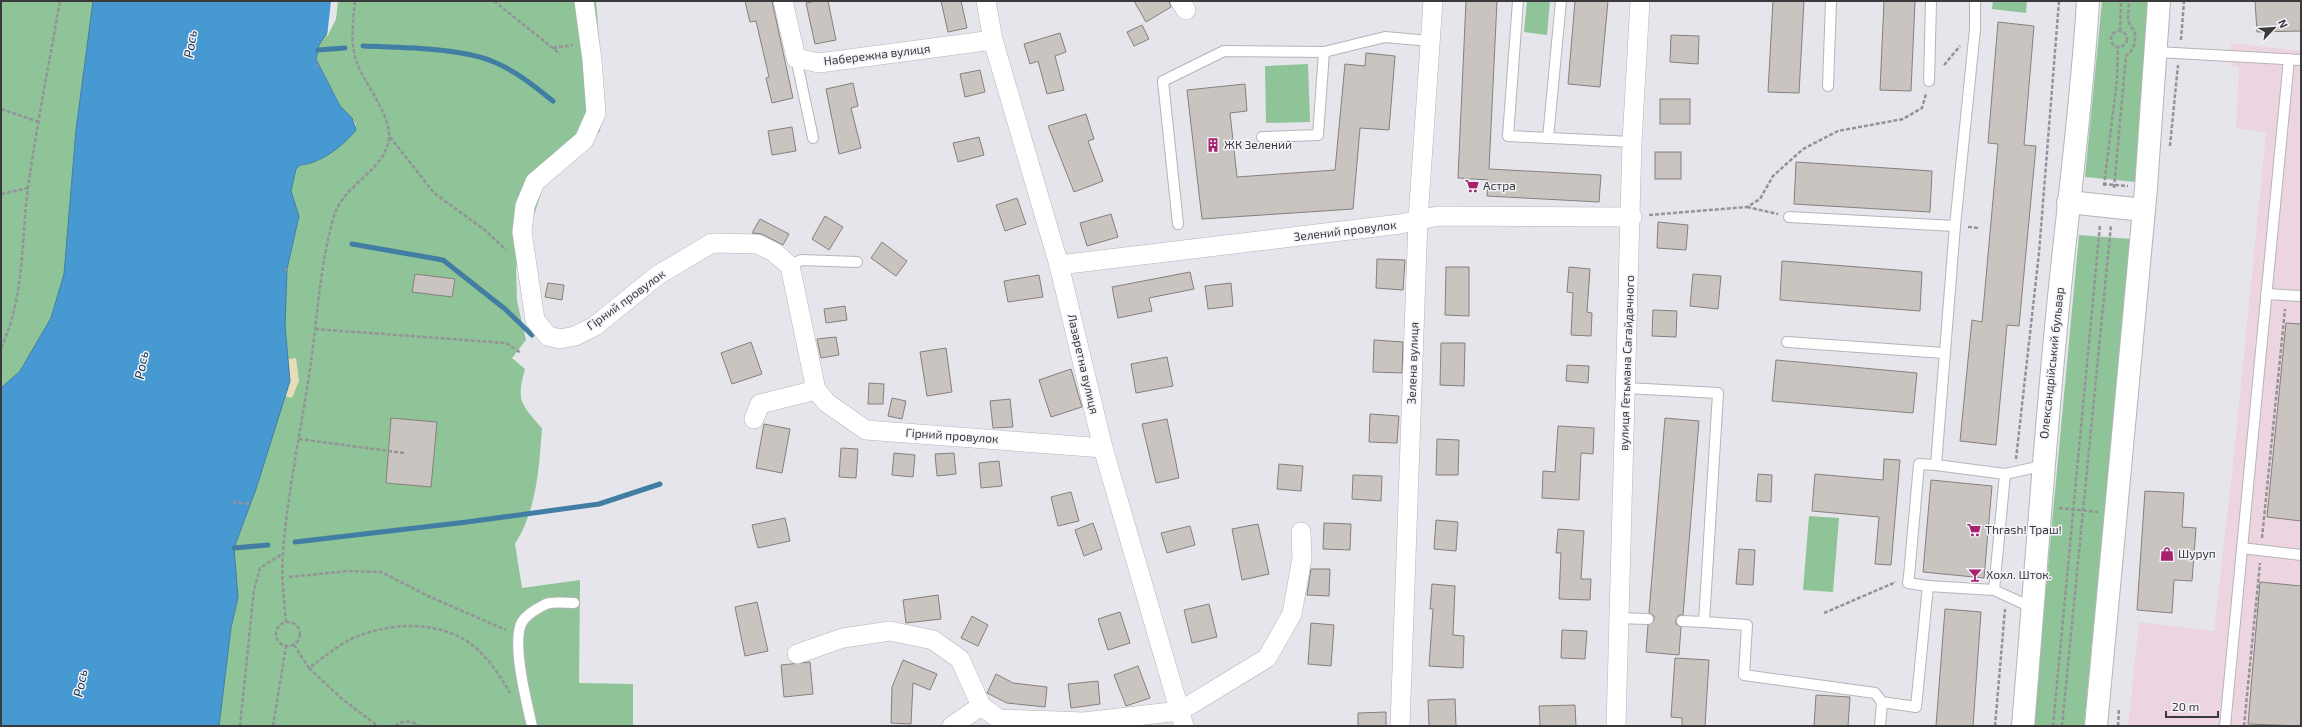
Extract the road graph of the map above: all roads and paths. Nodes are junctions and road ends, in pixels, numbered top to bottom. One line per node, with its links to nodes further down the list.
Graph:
1 (60, 1): 35 (path)
2 (355, 1): 36 (path)
3 (494, 1): 25 (path)
4 (584, 1): 58 (street, Гірний провулок)
5 (783, 1): 29 (street)
6 (986, 1): 21 (street, Лазаретна вулиця)
7 (1433, 1): 22 (street, Зелена вулиця)
8 (1518, 1): 39 (lane)
9 (1561, 1): 39 (lane)
10 (1640, 1): 40 (street, вулиця Гетьмана Сагайдачного)
11 (1831, 1): 33 (lane)
12 (1931, 1): 32 (lane)
13 (1975, 1): 19 (lane)
14 (2059, 1): 41 (path)
15 (2088, 1): 45 (main road, Олександрійський бульвар)
16 (2121, 1): 20 (path)
17 (2129, 1): 42 (path)
18 (2159, 1): 27 (main road)
19 (1975, 29): 32 (path); 54 (lane)
20 (2120, 31): 24 (path); 24 (path)
21 (992, 40): 29 (street, Набережна вулиця); 57 (street, Лазаретна вулиця)
22 (1430, 41): 26 (lane); 52 (street, Зелена вулиця)
23 (565, 46): 25 (path)
24 (2118, 46): 47 (path)
25 (552, 48): 28 (path)
26 (1324, 52): 37 (lane); 53 (lane)
27 (2157, 52): 30 (lane); 44 (main road)
28 (560, 54)
29 (796, 58): 38 (lane)
30 (2289, 59): 31 (lane); 59 (lane)
31 (2301, 60)
32 (1929, 82): 48 (path)
33 (1828, 86)
34 (1, 109): 35 (path)
35 (39, 122): 43 (path)
36 (389, 136): 55 (path); 62 (path)
37 (1262, 137)
38 (813, 138)
39 (1548, 138): 40 (lane)
40 (1632, 142): 51 (street, вулиця Гетьмана Сагайдачного)
41 (2044, 179): 45 (path); 75 (path)
42 (2115, 185): 44 (path); 47 (path); 47 (path)
43 (28, 188): 46 (path); 64 (path)
44 (2146, 188): 49 (main road)
45 (2069, 192): 47 (main road); 47 (path); 74 (main road, Олександрійський бульвар)
46 (1, 194)
47 (2106, 199): 49 (main road); 80 (path); 81 (path)
48 (1747, 207): 50 (path); 51 (path)
49 (2144, 210): 82 (main road)
50 (1789, 216): 54 (lane)
51 (1632, 217): 52 (street, Зелений провулок); 67 (street, вулиця Гетьмана Сагайдачного)
52 (1418, 219): 57 (street, Зелений провулок); 117 (street, Зелена вулиця)
53 (1178, 224)
54 (1955, 226): 66 (lane)
55 (507, 251)
56 (857, 262): 58 (lane)
57 (1059, 265): 71 (street, Лазаретна вулиця)
58 (790, 266): 68 (street)
59 (2266, 294): 60 (lane); 84 (lane)
60 (2286, 295): 61 (lane); 85 (path)
61 (2301, 296)
62 (316, 330): 65 (path); 70 (path)
63 (1787, 342): 66 (lane)
64 (1, 348)
65 (521, 353)
66 (1944, 353): 73 (lane)
67 (1626, 388): 96 (street, вулиця Гетьмана Сагайдачного); 100 (lane)
68 (816, 390): 69 (street); 71 (street, Гірний провулок)
69 (754, 419)
70 (299, 439): 72 (path); 86 (path)
71 (1102, 448): 109 (street, Лазаретна вулиця)
72 (404, 453)
73 (1936, 465): 76 (lane); 88 (lane)
74 (2042, 466): 75 (lane); 79 (main road, Олександрійський бульвар)
75 (2017, 471): 76 (lane)
76 (2005, 474): 91 (lane)
77 (233, 502): 78 (path)
78 (250, 504)
79 (2040, 507): 80 (path); 94 (main road, Олександрійський бульвар)
80 (2073, 510): 81 (path); 122 (path)
81 (2083, 510): 82 (path); 123 (path)
82 (2116, 513): 124 (main road)
83 (1301, 532): 109 (street)
84 (2242, 548): 85 (lane); 125 (lane)
85 (2261, 550): 87 (lane); 126 (path)
86 (283, 554): 99 (path); 110 (path)
87 (2301, 555)
88 (1909, 576): 90 (lane); 95 (path)
89 (290, 577): 101 (path)
90 (1928, 586): 91 (lane); 107 (lane)
91 (1994, 590): 92 (lane)
92 (2006, 595): 94 (lane); 120 (path)
93 (574, 603): 101 (lane)
94 (2033, 608): 121 (main road, Олександрійський бульвар)
95 (1824, 613)
96 (1617, 618): 97 (lane); 118 (street, вулиця Гетьмана Сагайдачного)
97 (1648, 619)
98 (1682, 621): 100 (lane)
99 (286, 622): 102 (path); 103 (path)
100 (1704, 622): 107 (lane)
101 (518, 635): 115 (lane)
102 (294, 644): 103 (path); 105 (path)
103 (286, 646): 111 (path)
104 (797, 654): 108 (street)
105 (309, 668): 106 (path); 112 (path)
106 (512, 698)
107 (1882, 702): 119 (lane)
108 (981, 706): 109 (street); 116 (street)
109 (1182, 719)
110 (240, 726)
111 (273, 726)
112 (378, 726)
113 (395, 726): 114 (path)
114 (419, 726)
115 (532, 726)
116 (952, 726)
117 (1400, 726)
118 (1616, 726)
119 (1880, 726)
120 (1995, 726)
121 (2023, 726)
122 (2053, 726)
123 (2062, 726)
124 (2096, 726)
125 (2225, 726)
126 (2244, 726)

